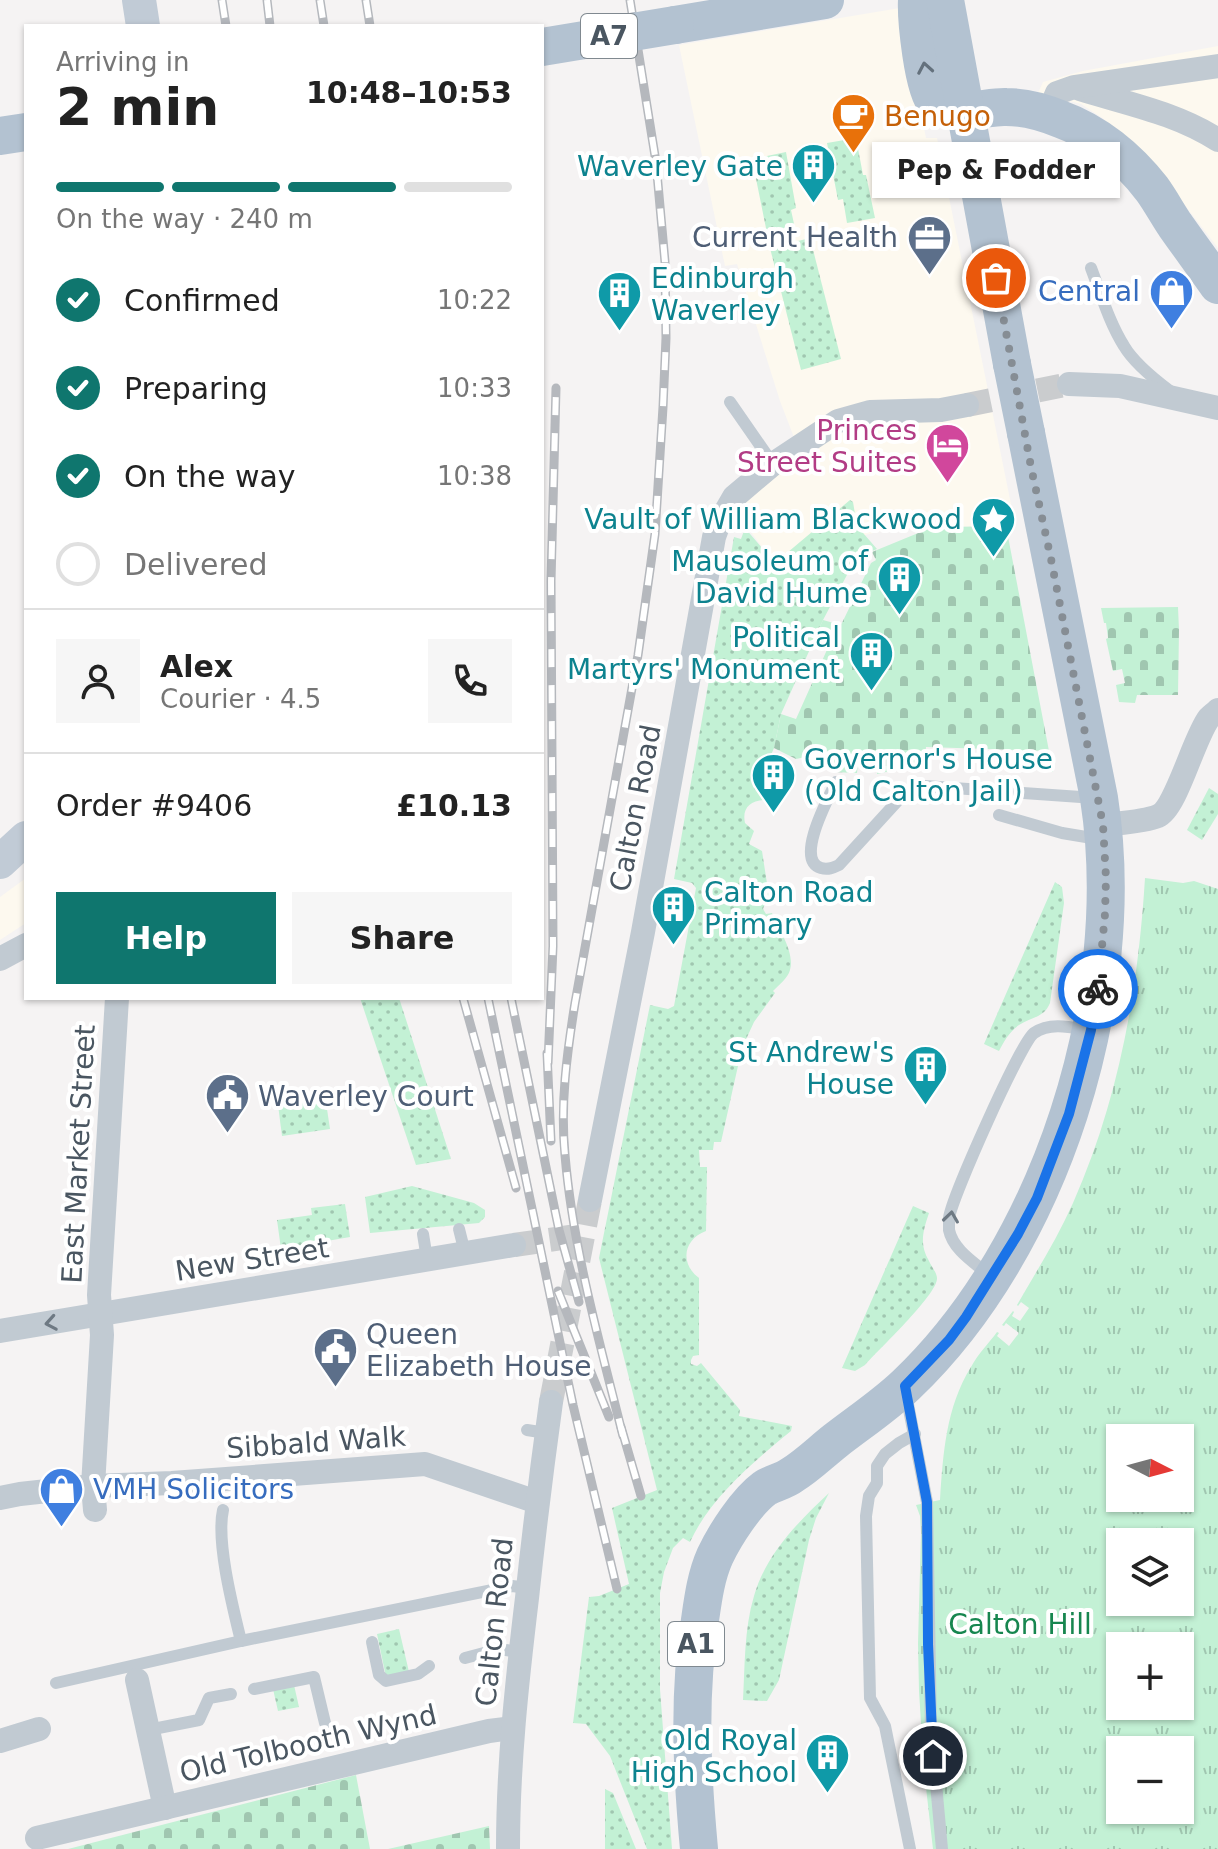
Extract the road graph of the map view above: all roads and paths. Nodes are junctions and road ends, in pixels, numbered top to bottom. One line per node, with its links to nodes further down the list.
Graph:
1 (139, 0): 5 (street)
2 (825, 0): 6 (main road, A7, bridge)
3 (917, 0): 11 (main road, one-way to 3)
4 (945, 0): 8 (main road)
5 (143, 24)
6 (544, 47)
7 (1218, 66): 9 (street)
8 (958, 72): 10 (main road); 11 (main road)
9 (1074, 87): 12 (street); 15 (street)
10 (1006, 107): 11 (main road); 12 (main road)
11 (965, 110): 27 (main road, A1, bridge)
12 (1048, 114): 17 (main road)
13 (24, 132): 14 (main road)
14 (0, 136)
15 (1218, 140)
16 (1091, 268): 19 (lane)
17 (1218, 285)
18 (1069, 384): 19 (street)
19 (1179, 398): 22 (street)
20 (730, 402): 23 (lane)
21 (967, 405): 23 (street, Calton Road)
22 (1218, 408)
23 (773, 464): 34 (street, Calton Road)
24 (1218, 710): 27 (street)
25 (836, 782): 27 (lane)
26 (999, 815): 27 (lane)
27 (1102, 821): 33 (main road, A1)
28 (24, 840): 29 (street)
29 (0, 862)
30 (24, 946): 31 (street)
31 (0, 959)
32 (117, 1000): 41 (street, East Market Street)
33 (1091, 1030): 40 (main road, A1); 40 (lane, one-way to 33)
34 (590, 1200)
35 (459, 1229): 38 (lane)
36 (423, 1234): 39 (lane)
37 (514, 1245): 38 (street, New Street)
38 (465, 1253): 39 (street, New Street)
39 (427, 1259): 41 (street, New Street)
40 (992, 1277): 43 (main road, A1)
41 (101, 1314): 42 (street, New Street, one-way to 42); 48 (street)
42 (0, 1331)
43 (905, 1386): 45 (lane); 46 (main road, A1)
44 (551, 1402): 49 (street, Calton Road)
45 (915, 1434): 71 (lane); 72 (lane)
46 (793, 1475): 69 (main road, A1); 70 (main road, A1)
47 (0, 1498): 48 (street, Sibbald Walk)
48 (94, 1498): 49 (street, Sibbald Walk)
49 (537, 1502): 51 (street, Calton Road)
50 (223, 1510): 52 (lane)
51 (528, 1588): 52 (lane); 54 (street, Calton Road)
52 (241, 1641): 58 (lane)
53 (372, 1642): 56 (lane)
54 (520, 1652): 55 (lane); 62 (street, Calton Road)
55 (465, 1658)
56 (429, 1666)
57 (137, 1680): 64 (street, Old Tolbooth Wynd)
58 (56, 1683)
59 (254, 1689): 61 (lane)
60 (231, 1694): 64 (lane)
61 (325, 1723)
62 (512, 1728): 66 (street, Old Tolbooth Wynd); 68 (street, Calton Road)
63 (39, 1729): 65 (street)
64 (148, 1730): 66 (street, Old Tolbooth Wynd)
65 (0, 1741)
66 (165, 1808): 67 (street, Old Tolbooth Wynd)
67 (37, 1838)
68 (508, 1849)
69 (699, 1849)
70 (723, 1849)
71 (910, 1849)
72 (942, 1849)

